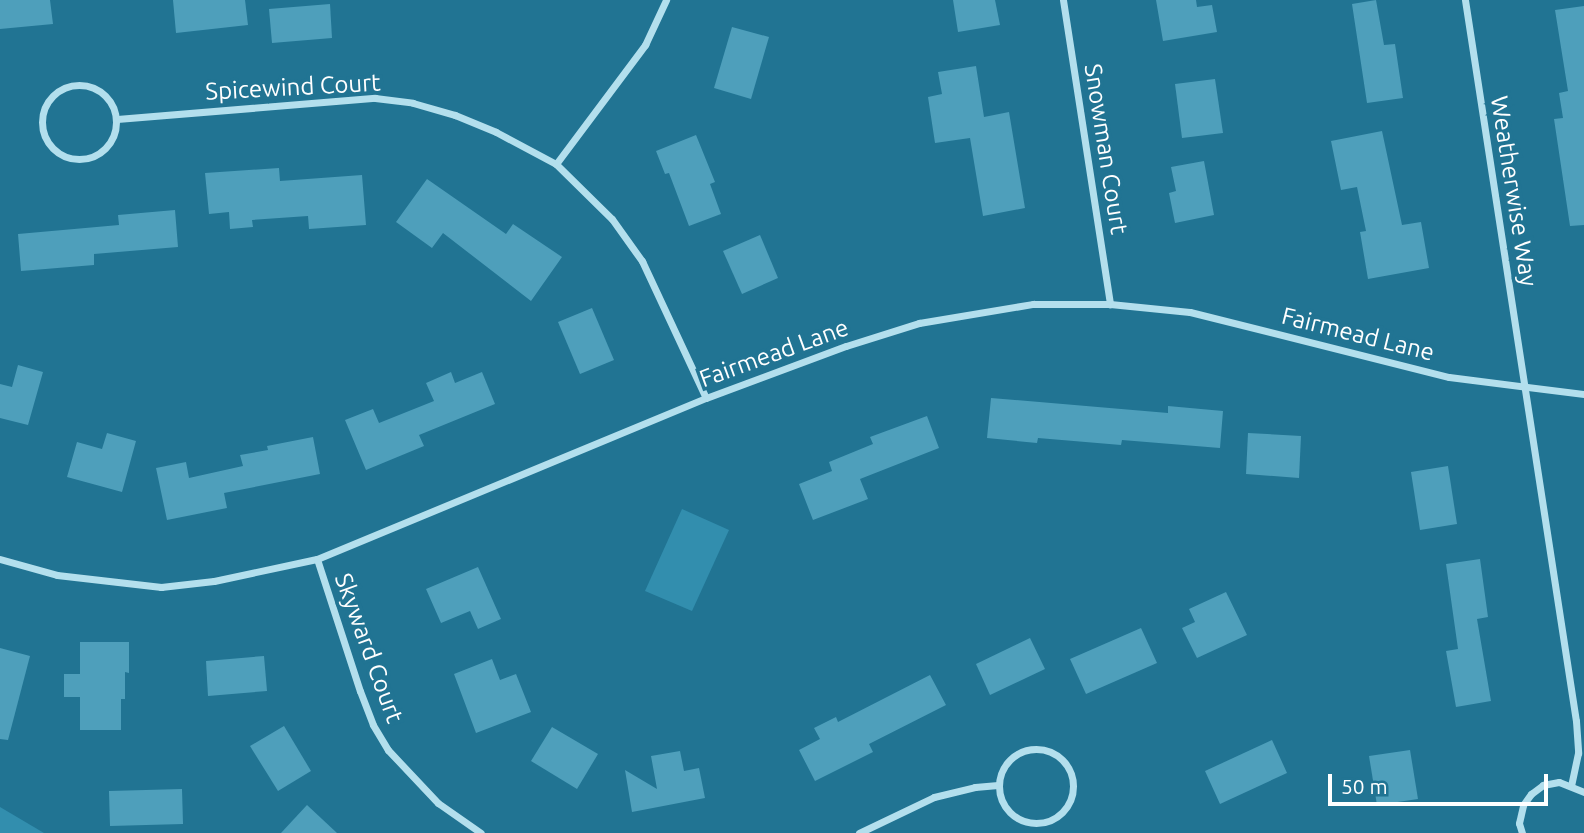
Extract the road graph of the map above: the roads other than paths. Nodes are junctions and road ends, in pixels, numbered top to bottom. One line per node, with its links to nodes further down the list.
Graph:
1 (666, 0): 5 (street)
2 (1063, 0): 6 (street, Snowman Court)
3 (1465, 0): 7 (street, Weatherwise Way)
4 (117, 119): 4 (street); 5 (street, Spicewind Court)
5 (556, 164): 9 (street, Spicewind Court)
6 (1110, 304): 7 (street, Fairmead Lane); 9 (street, Fairmead Lane)
7 (1525, 388): 8 (street, Fairmead Lane); 13 (street, Weatherwise Way)
8 (1584, 394)
9 (706, 398): 11 (street, Fairmead Lane)
10 (0, 559): 11 (street, Fairmead Lane)
11 (317, 559): 15 (street, Skyward Court)
12 (998, 785): 12 (street); 16 (street)
13 (1571, 785): 14 (street); 17 (street)
14 (1584, 792)
15 (481, 833)
16 (859, 833)
17 (1522, 833)

